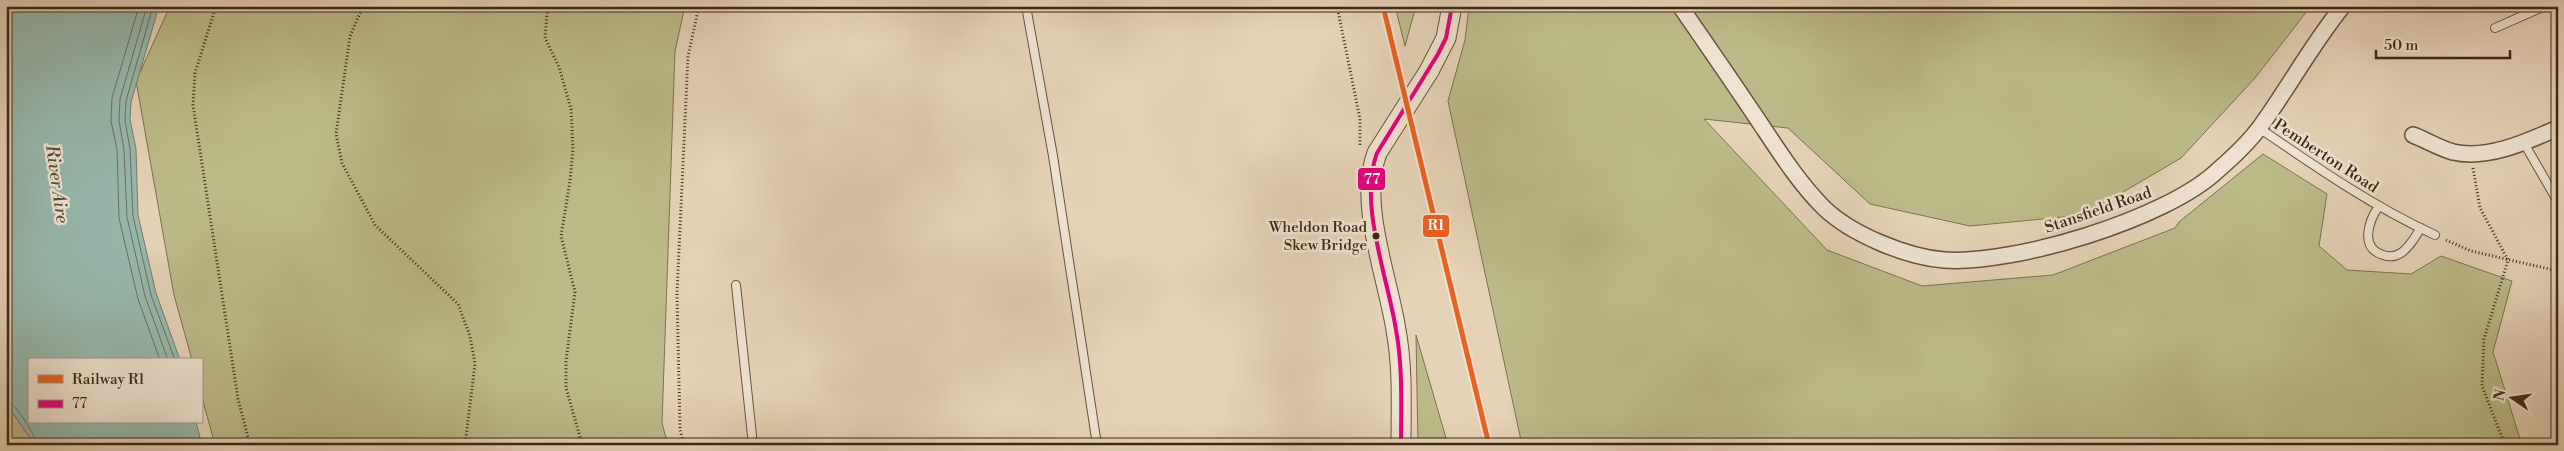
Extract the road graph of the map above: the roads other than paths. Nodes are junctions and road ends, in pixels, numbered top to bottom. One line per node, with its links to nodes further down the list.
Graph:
1 (1026, 6): 17 (lane)
2 (1452, 6): 18 (street, bridge)
3 (1680, 6): 7 (street, Stansfield Road)
4 (2343, 6): 7 (street, Stansfield Road)
5 (2545, 6): 6 (lane)
6 (2495, 28)
7 (2259, 128): 12 (lane, Pemberton Road)
8 (2558, 128): 10 (street)
9 (2413, 135): 10 (street)
10 (2524, 143): 11 (lane)
11 (2558, 202)
12 (2379, 206): 13 (lane, Pemberton Road); 13 (lane, Pemberton Road)
13 (2421, 228): 14 (lane, Pemberton Road)
14 (2435, 235)
15 (736, 285): 16 (lane)
16 (753, 445)
17 (1097, 445)
18 (1401, 445)

